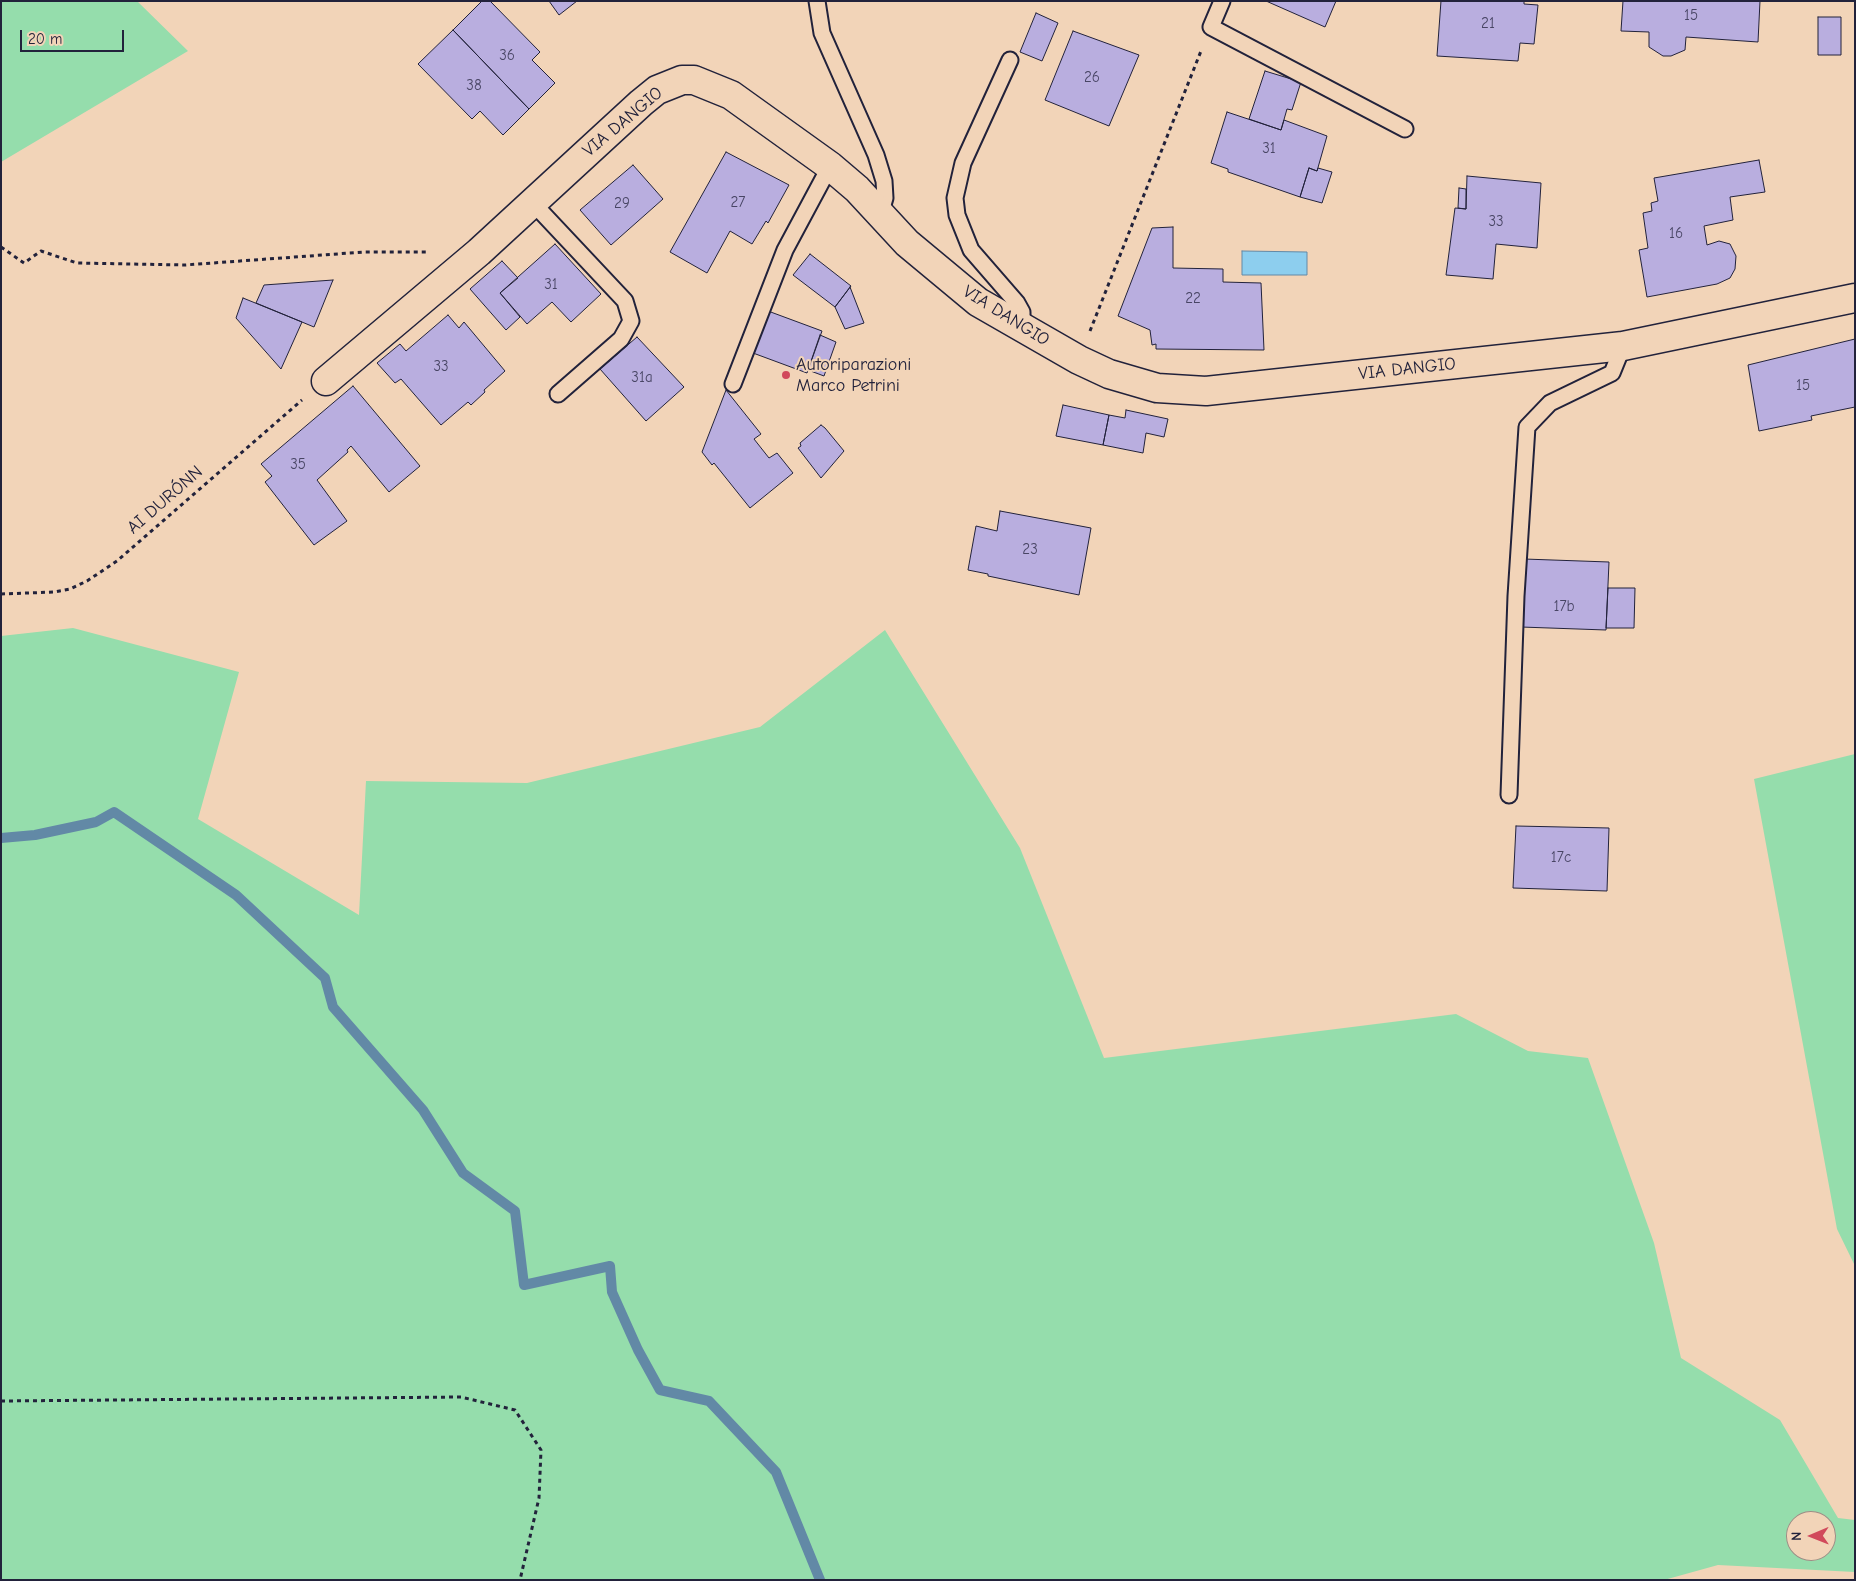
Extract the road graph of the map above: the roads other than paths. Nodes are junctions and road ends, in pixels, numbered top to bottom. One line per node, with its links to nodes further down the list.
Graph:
1 (817, 1): 7 (lane)
2 (1222, 1): 4 (lane)
3 (1010, 60): 9 (lane)
4 (1405, 129)
5 (830, 166): 6 (street, VIA DANGIO); 7 (street, VIA DANGIO); 12 (lane)
6 (532, 202): 11 (street, VIA DANGIO); 13 (lane)
7 (880, 215): 9 (street, VIA DANGIO)
8 (1855, 298): 10 (street, VIA DANGIO)
9 (1022, 328): 10 (street, VIA DANGIO)
10 (1623, 346): 14 (lane)
11 (326, 381)
12 (733, 384)
13 (558, 394)
14 (1509, 795)

